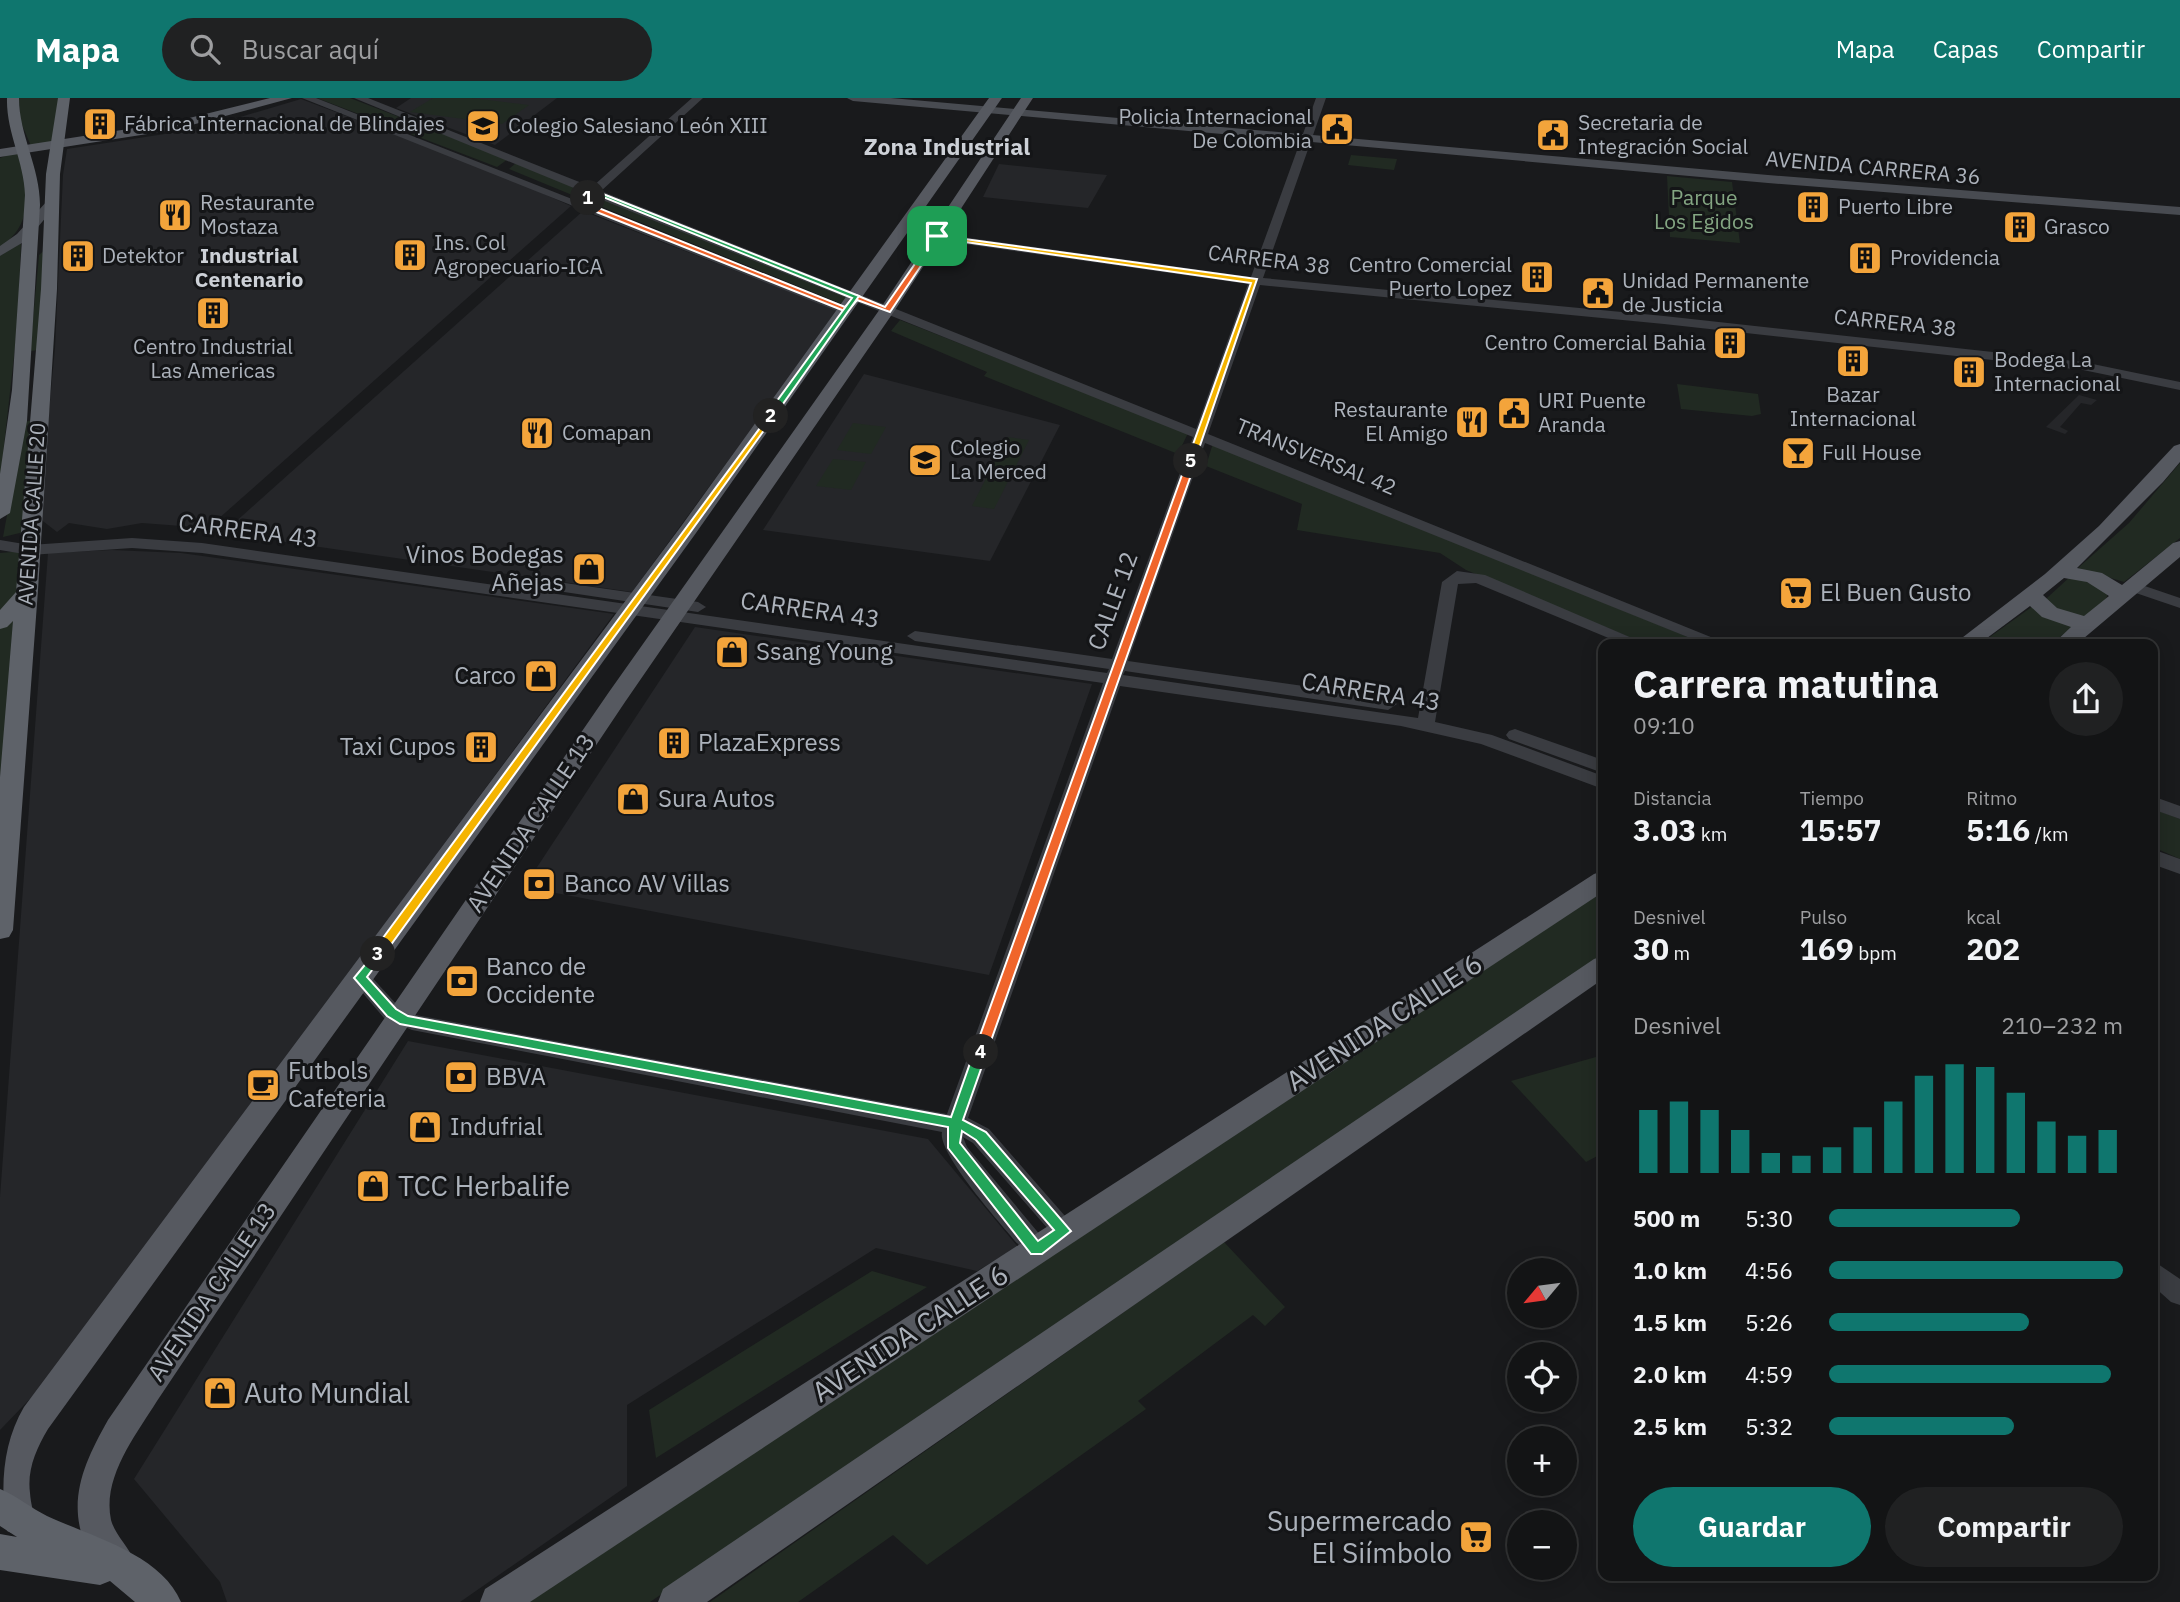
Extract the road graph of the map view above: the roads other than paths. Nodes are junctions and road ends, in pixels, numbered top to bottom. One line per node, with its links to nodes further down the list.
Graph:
1 (13, 98): 15 (highway, AVENIDA CALLE 20)
2 (64, 98): 14 (highway, AVENIDA CALLE 20)
3 (286, 98): 14 (main road)
4 (297, 98): 14 (main road)
5 (306, 98): 20 (street)
6 (359, 98): 18 (street)
7 (698, 98): 18 (street)
8 (853, 98): 11 (main road, AVENIDA CARRERA 36)
9 (1027, 98): 12 (main road, AVENIDA CALLE 13)
10 (1321, 98): 13 (street, CALLE 12)
11 (991, 105): 12 (main road, AVENIDA CARRERA 36); 28 (main road, AVENIDA CALLE 13)
12 (1016, 114): 13 (main road, AVENIDA CARRERA 36); 23 (main road, AVENIDA CALLE 13)
13 (1306, 139): 21 (main road, AVENIDA CARRERA 36); 27 (street, CALLE 12)
14 (58, 146): 15 (main road); 19 (highway, AVENIDA CALLE 20)
15 (24, 149): 16 (main road); 17 (highway, AVENIDA CALLE 20)
16 (0, 153)
17 (32, 186): 19 (highway); 22 (highway, AVENIDA CALLE 20)
18 (595, 191): 20 (street); 28 (street)
19 (52, 203): 22 (main road); 24 (highway, AVENIDA CALLE 20)
20 (582, 204): 28 (street)
21 (2180, 211)
22 (30, 229): 25 (main road); 26 (highway, AVENIDA CALLE 20)
23 (937, 236): 27 (street, CARRERA 38); 29 (main road, AVENIDA CALLE 13)
24 (51, 244): 26 (highway); 32 (highway, AVENIDA CALLE 20)
25 (0, 252)
26 (28, 254): 31 (highway, AVENIDA CALLE 20)
27 (1255, 281): 30 (street, CARRERA 38); 33 (street, CALLE 12)
28 (851, 303): 29 (street, TRANSVERSAL 42); 44 (main road, AVENIDA CALLE 13)
29 (887, 310): 33 (street, TRANSVERSAL 42); 45 (main road, AVENIDA CALLE 13)
30 (2180, 386)
31 (17, 412): 32 (highway); 35 (highway, AVENIDA CALLE 20)
32 (38, 416): 37 (highway, AVENIDA CALLE 20)
33 (1201, 434): 49 (street, TRANSVERSAL 42); 52 (street, CALLE 12)
34 (2180, 450): 39 (main road)
35 (0, 513)
36 (0, 545): 37 (street, CARRERA 43)
37 (30, 546): 40 (highway, AVENIDA CALLE 20); 44 (street, CARRERA 43)
38 (2180, 547): 41 (main road)
39 (2061, 572): 41 (main road); 42 (main road)
40 (28, 590): 46 (highway); 56 (highway, AVENIDA CALLE 20)
41 (2127, 592): 43 (street); 47 (main road)
42 (2033, 595): 47 (main road); 50 (main road)
43 (2180, 603)
44 (632, 605): 45 (street, CARRERA 43); 64 (main road, AVENIDA CALLE 13)
45 (677, 611): 52 (street, CARRERA 43); 65 (main road, AVENIDA CALLE 13)
46 (0, 623)
47 (2090, 623): 51 (main road)
48 (1626, 639): 53 (street)
49 (1708, 639)
50 (1972, 639)
51 (2070, 639)
52 (1115, 672): 53 (street, CARRERA 43); 66 (street, CALLE 12)
53 (1427, 718): 54 (street, CARRERA 43); 55 (street, CARRERA 43)
54 (1598, 765)
55 (1598, 781)
56 (5, 799): 62 (highway, AVENIDA CALLE 20)
57 (2158, 804): 58 (street)
58 (2180, 813)
59 (2158, 858): 60 (street)
60 (2180, 867)
61 (1598, 883): 67 (main road, AVENIDA CALLE 6)
62 (0, 930)
63 (1598, 969): 76 (main road)
64 (360, 978): 65 (street); 71 (main road, AVENIDA CALLE 13)
65 (398, 1017): 66 (street); 73 (main road, AVENIDA CALLE 13)
66 (955, 1123): 67 (street); 68 (street)
67 (1064, 1231): 68 (main road, AVENIDA CALLE 6)
68 (1037, 1250): 75 (main road, AVENIDA CALLE 6)
69 (2158, 1275): 70 (street)
70 (2180, 1294)
71 (10, 1512): 73 (highway)
72 (0, 1552): 73 (highway)
73 (123, 1568): 74 (highway)
74 (163, 1602)
75 (498, 1602)
76 (676, 1602)

